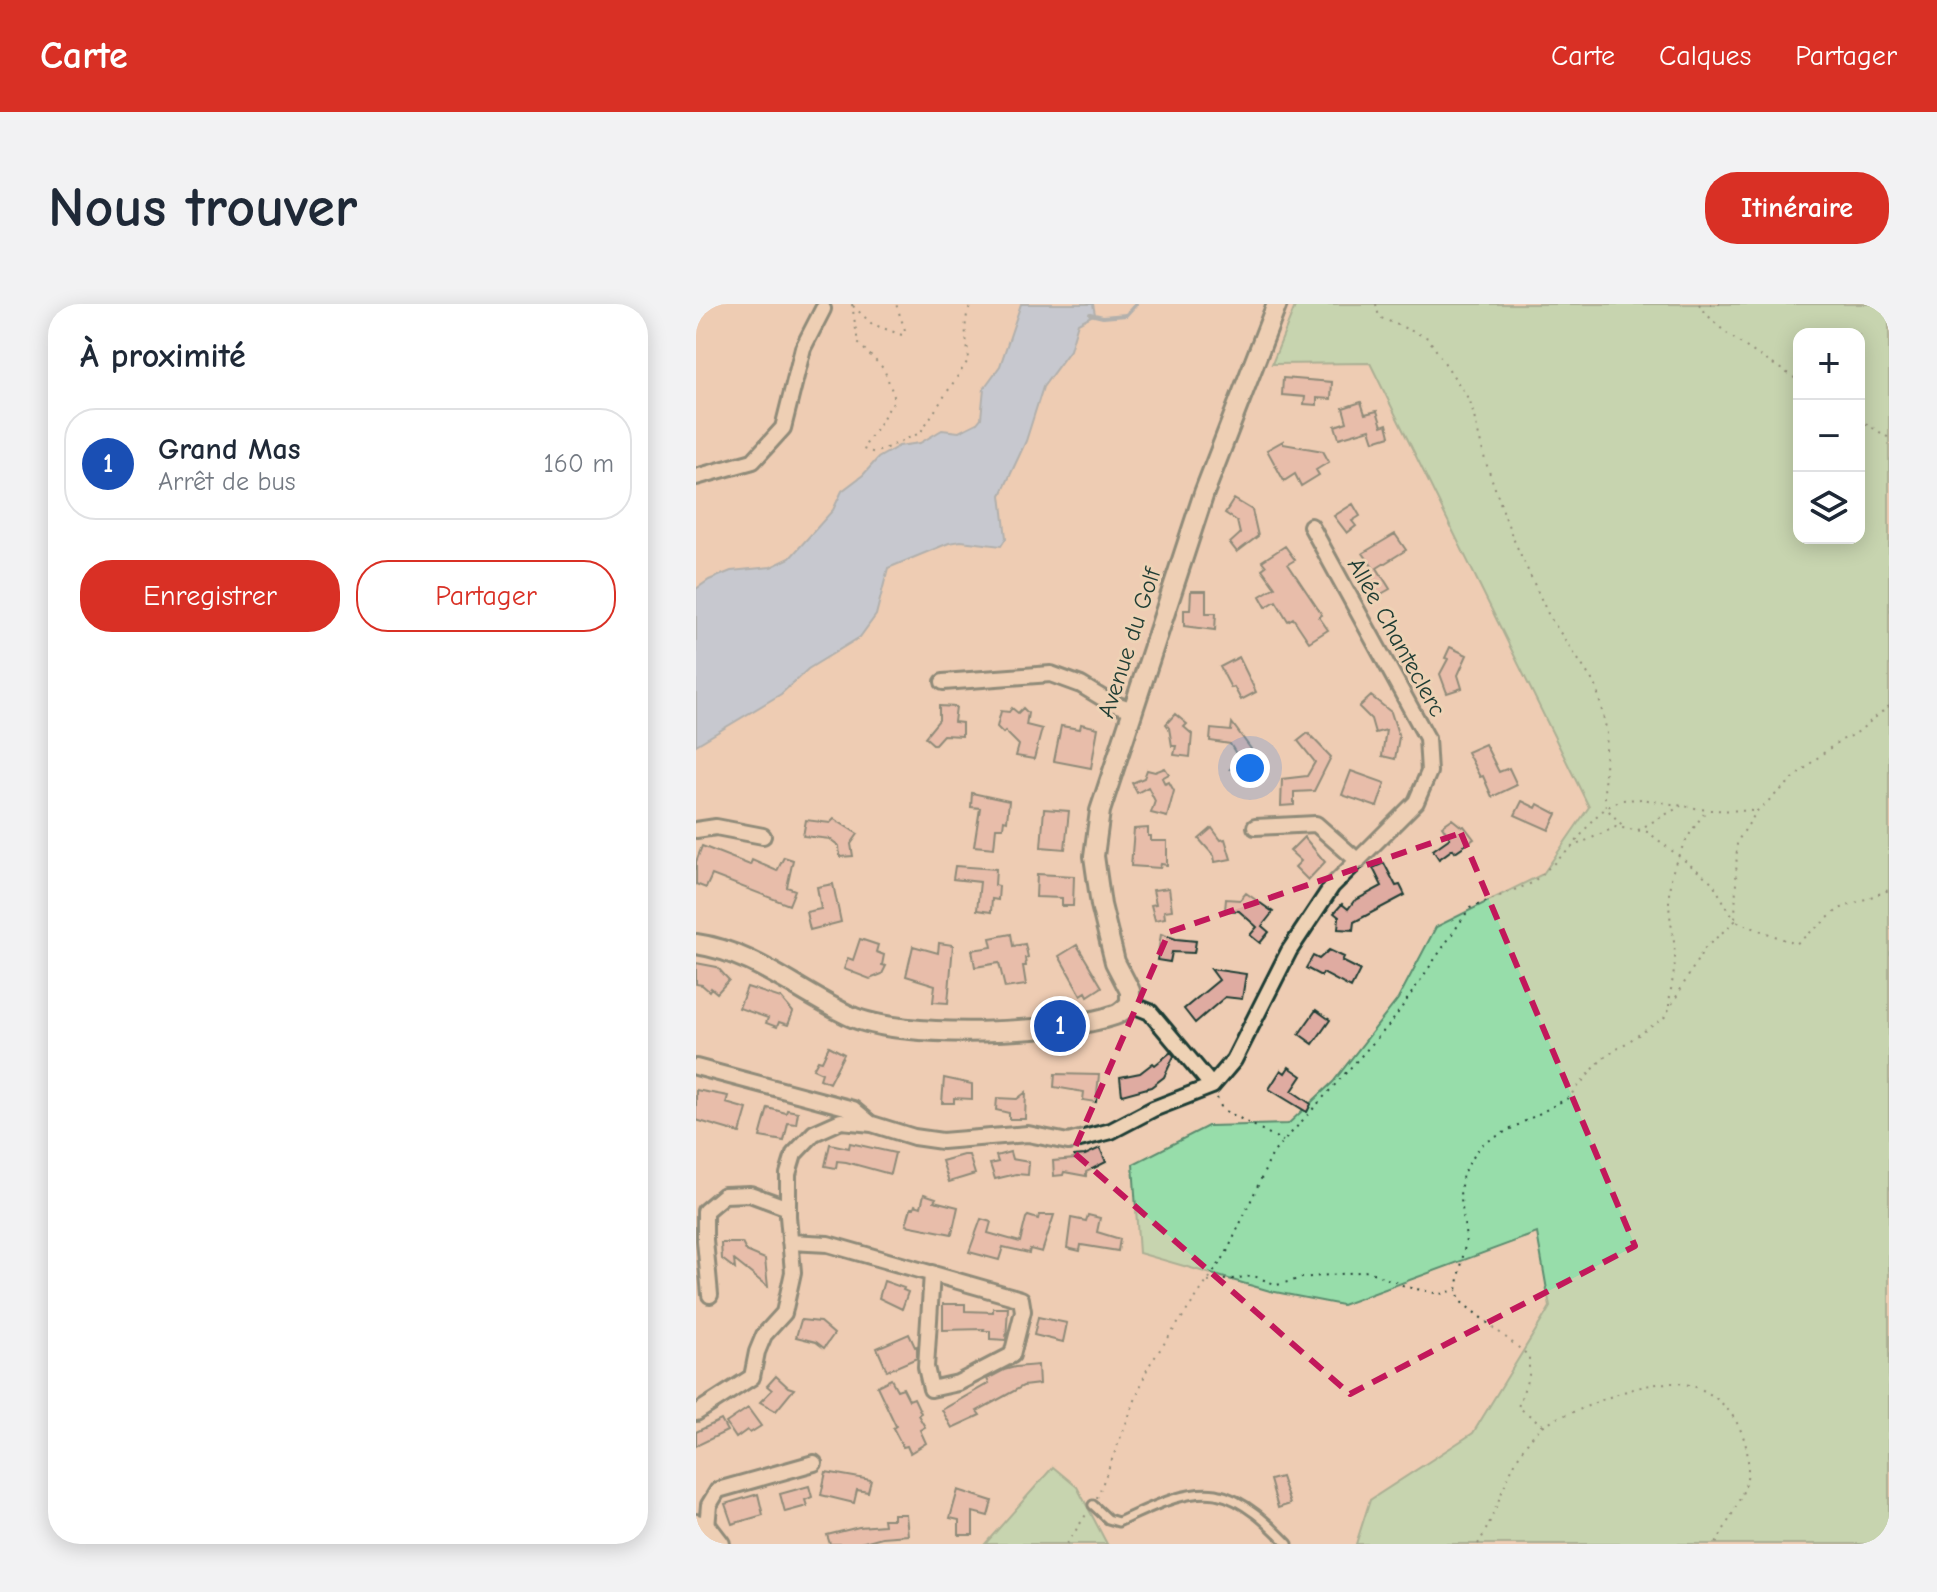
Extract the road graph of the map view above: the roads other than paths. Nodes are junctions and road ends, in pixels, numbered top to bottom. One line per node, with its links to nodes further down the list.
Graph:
1 (1277, 304): 6 (street, Avenue du Golf)
2 (823, 309): 3 (street)
3 (696, 477)
4 (1311, 526): 10 (street, Allée Chanteclerc)
5 (943, 682): 6 (street)
6 (1133, 710): 12 (street, Avenue du Golf)
7 (1255, 827): 10 (street)
8 (696, 830): 9 (street)
9 (763, 836)
10 (1358, 861): 14 (street, Allée Chanteclerc)
11 (696, 944): 12 (street)
12 (1130, 1004): 14 (street)
13 (696, 1067): 15 (street)
14 (1212, 1086): 15 (street)
15 (872, 1124): 16 (street)
16 (788, 1208): 17 (street); 19 (street)
17 (790, 1242): 18 (street); 20 (street)
18 (932, 1273): 18 (street)
19 (710, 1295)
20 (696, 1413)
21 (814, 1463): 23 (street)
22 (1093, 1505): 25 (lane)
23 (702, 1526): 24 (street)
24 (720, 1544)
25 (1288, 1544)

